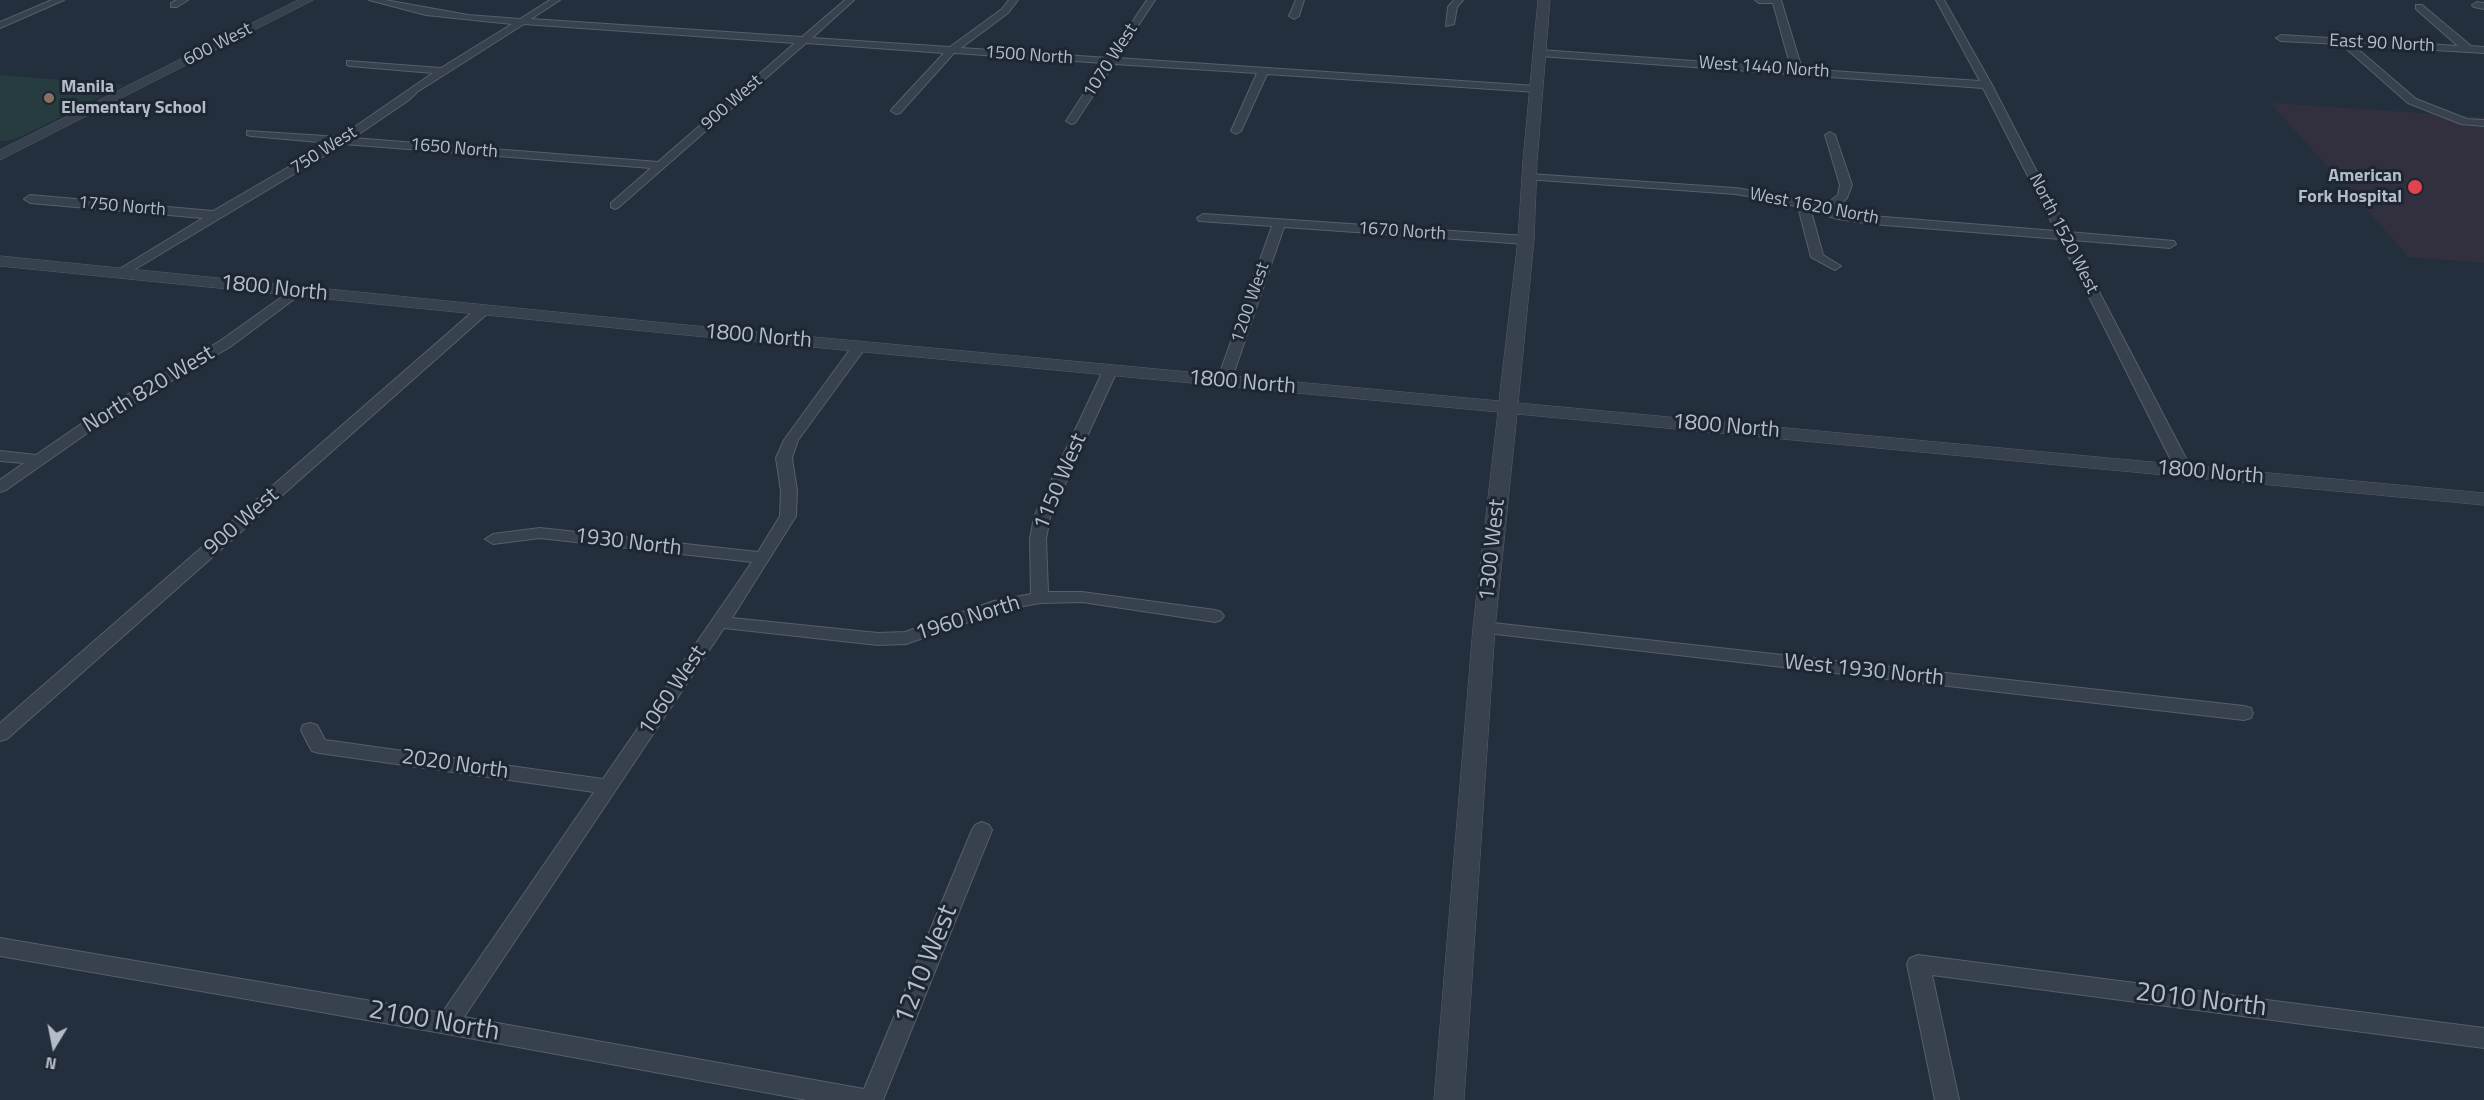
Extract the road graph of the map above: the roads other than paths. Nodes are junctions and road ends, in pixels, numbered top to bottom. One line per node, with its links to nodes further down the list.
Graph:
1 (60, 0): 22 (street)
2 (184, 0): 16 (street)
3 (307, 0): 44 (street, 600 West)
4 (373, 0): 17 (street, 1500 North)
5 (425, 0): 17 (street)
6 (556, 0): 20 (street, 750 West)
7 (850, 0): 24 (street, 900 West)
8 (1014, 0): 27 (street)
9 (1151, 0): 30 (street, 1070 West)
10 (1300, 0): 19 (street)
11 (1460, 0): 21 (street)
12 (1544, 0): 29 (street, 1300 West)
13 (1759, 0): 15 (street)
14 (1940, 0): 35 (street, North 1520 West)
15 (1777, 1): 32 (street)
16 (174, 5)
17 (407, 6): 20 (street, 1500 North)
18 (2419, 7): 26 (street)
19 (1294, 16)
20 (521, 22): 24 (street, 1500 North); 33 (street, 750 West)
21 (1449, 24)
22 (0, 26)
23 (2281, 38): 25 (street, East 90 North)
24 (804, 41): 27 (street, 1500 North); 45 (street, 900 West)
25 (2344, 42): 26 (street, East 90 North); 39 (street)
26 (2468, 49): 28 (street, East 90 North)
27 (952, 50): 30 (street, 1500 North); 37 (street)
28 (2484, 50)
29 (1540, 53): 32 (street, West 1440 North); 36 (street, 1300 West)
30 (1112, 62): 34 (street, 1500 North); 38 (street, 1070 West)
31 (350, 63): 33 (street)
32 (1797, 70): 35 (street, West 1440 North)
33 (443, 71): 43 (street, 750 West)
34 (1263, 71): 36 (street, 1500 North); 40 (street)
35 (1987, 86): 54 (street, North 1520 West)
36 (1536, 89): 46 (street, 1300 West)
37 (896, 111)
38 (1071, 121)
39 (2484, 123)
40 (1236, 131)
41 (250, 133): 43 (street, 1650 North)
42 (1830, 135): 50 (street)
43 (342, 140): 45 (street, 1650 North); 51 (street, 750 West)
44 (0, 156)
45 (658, 165): 49 (street, 900 West)
46 (1530, 177): 48 (street, West 1620 North); 55 (street, 1300 West)
47 (30, 199): 51 (street, 1750 North)
48 (1803, 204): 50 (street, West 1620 North); 58 (street)
49 (615, 205)
50 (1826, 211): 54 (street, West 1620 North)
51 (214, 215): 59 (street, 750 West)
52 (1203, 218): 53 (street, 1670 North)
53 (1278, 224): 55 (street, 1670 North); 64 (street, 1200 West)
54 (2065, 237): 56 (street, West 1620 North); 68 (street, North 1520 West)
55 (1526, 240): 65 (street, 1300 West)
56 (2170, 244)
57 (0, 261): 59 (street, 1800 North)
58 (1835, 266)
59 (122, 273): 60 (street, 1800 North)
60 (296, 291): 61 (street, 1800 North); 67 (street, North 820 West)
61 (483, 310): 62 (street, 1800 North); 79 (street, 900 West)
62 (859, 347): 63 (street, 1800 North); 72 (street, 1060 West)
63 (1110, 371): 64 (street, 1800 North); 73 (street, 1150 West)
64 (1224, 381): 65 (street, 1800 North)
65 (1508, 407): 68 (street, 1800 North); 76 (street, 1300 West)
66 (0, 456): 67 (street)
67 (38, 460): 69 (street, North 820 West)
68 (2184, 470): 70 (street, 1800 North)
69 (0, 487)
70 (2484, 499)
71 (493, 538): 72 (street, 1930 North)
72 (763, 558): 75 (street, 1060 West)
73 (1040, 598): 74 (street, 1960 North); 75 (street, 1960 North)
74 (1215, 616)
75 (720, 622): 80 (street, 1060 West)
76 (1484, 628): 77 (street, West 1930 North); 86 (street, 1300 West)
77 (2244, 713)
78 (310, 730): 80 (street, 2020 North)
79 (0, 734)
80 (608, 787): 83 (street, 1060 West)
81 (982, 830): 85 (street, 1210 West)
82 (0, 947): 83 (street, 2100 North)
83 (447, 1024): 85 (street, 2100 North)
84 (2484, 1038): 87 (street, 2010 North)
85 (869, 1100)
86 (1449, 1100)
87 (1947, 1100)

